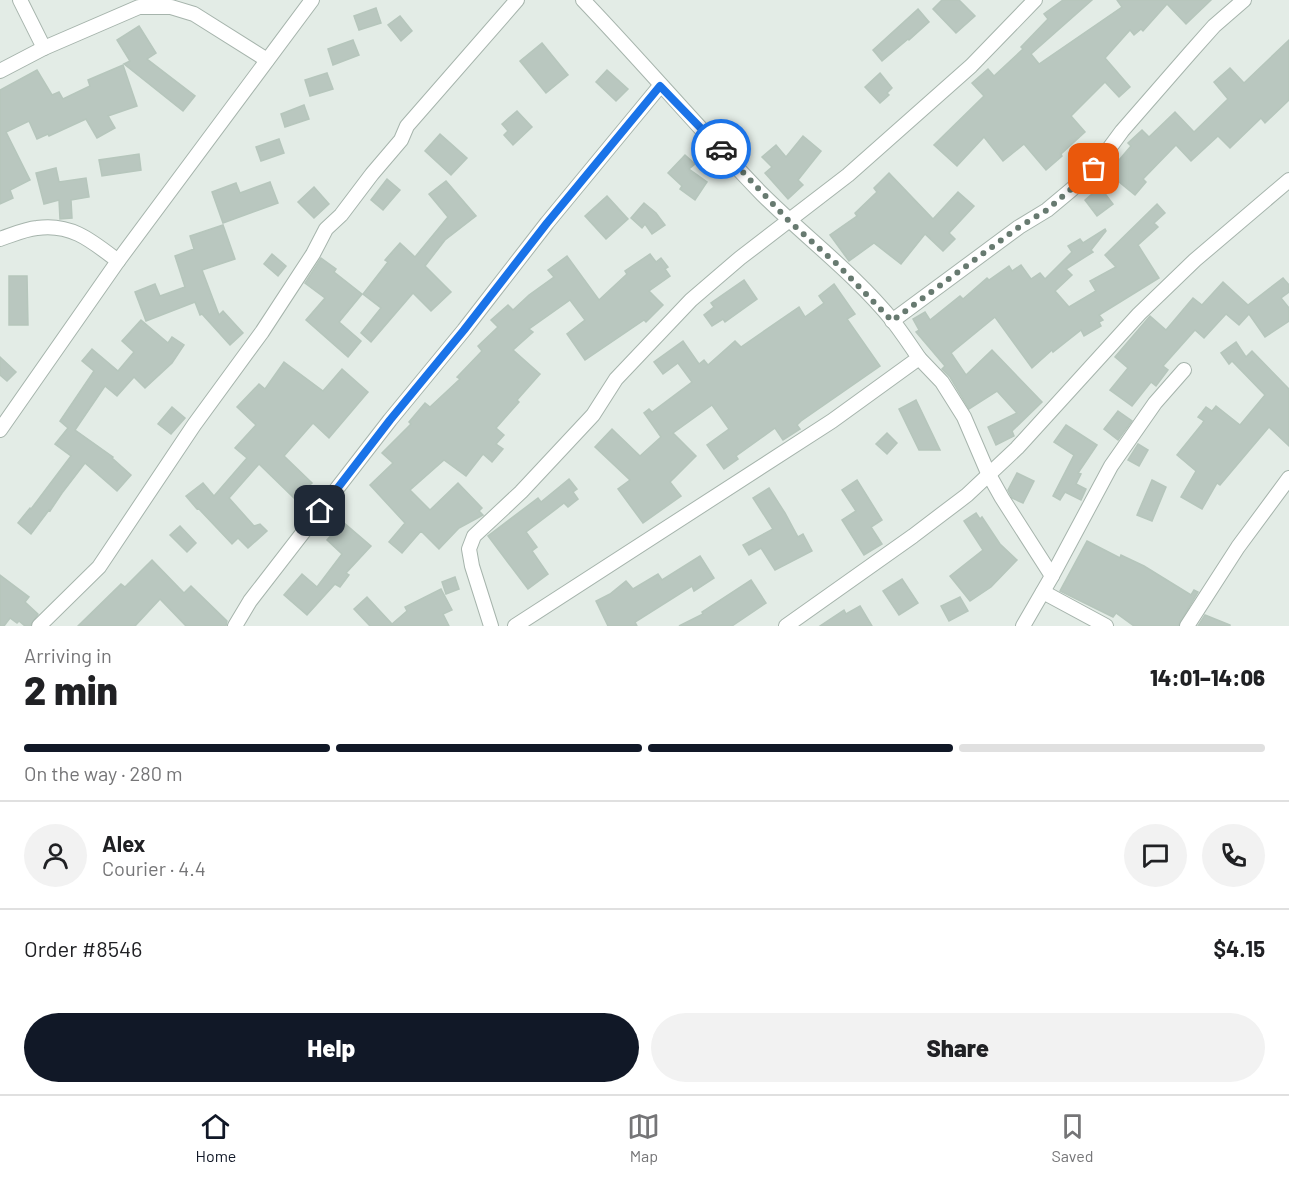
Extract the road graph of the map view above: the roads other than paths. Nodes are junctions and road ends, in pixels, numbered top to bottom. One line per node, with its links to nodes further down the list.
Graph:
1 (20, 0): 7 (street)
2 (312, 0): 8 (street)
3 (517, 0): 23 (street)
4 (584, 0): 10 (street)
5 (1035, 0): 12 (street)
6 (1244, 0): 15 (street)
7 (44, 48): 8 (street); 9 (street)
8 (267, 60): 14 (street)
9 (0, 71)
10 (660, 86): 12 (street); 24 (street)
11 (1289, 180): 19 (street)
12 (789, 221): 15 (street); 25 (street)
13 (0, 239): 14 (street)
14 (118, 261): 18 (street)
15 (892, 321): 16 (street)
16 (919, 358): 19 (street); 26 (street)
17 (1184, 370): 21 (street)
18 (0, 430)
19 (988, 473): 21 (street); 27 (street)
20 (1289, 478): 30 (street)
21 (1052, 576): 22 (street)
22 (1044, 592): 28 (street); 29 (street)
23 (39, 626)
24 (235, 626)
25 (491, 626)
26 (515, 626)
27 (786, 626)
28 (1023, 626)
29 (1106, 626)
30 (1187, 626)

